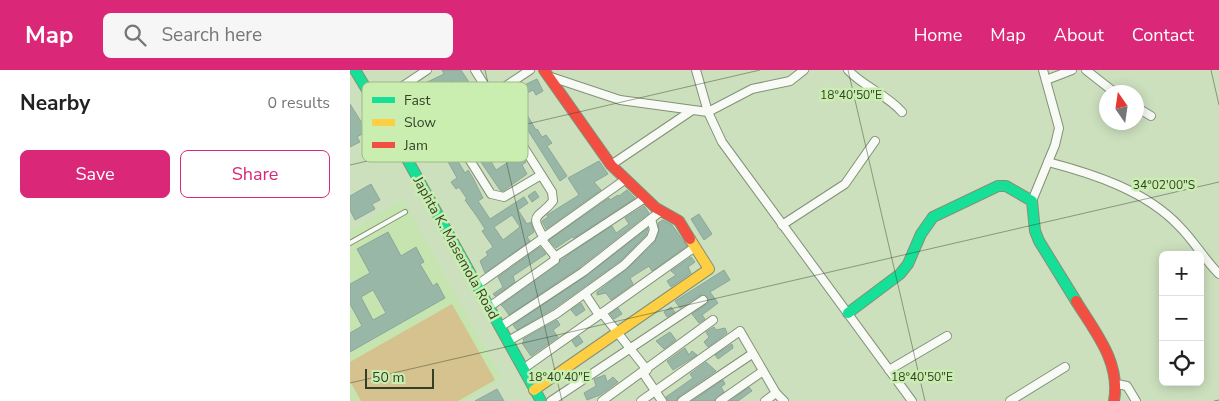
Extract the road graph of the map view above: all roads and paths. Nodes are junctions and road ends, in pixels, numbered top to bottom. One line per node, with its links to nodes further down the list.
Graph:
1 (355, 70): 13 (street, Japhta K. Masemola Road)
2 (427, 70): 14 (street)
3 (474, 70): 15 (street)
4 (530, 70): 16 (street)
5 (696, 70): 19 (street)
6 (804, 70): 19 (street)
7 (848, 70): 20 (street)
8 (1043, 70): 12 (street)
9 (1072, 70): 12 (street)
10 (1086, 70): 17 (street)
11 (547, 73): 18 (street); 28 (street)
12 (1046, 80): 27 (street)
13 (362, 82)
14 (409, 82)
15 (482, 82)
16 (512, 82)
17 (1105, 85)
18 (691, 111): 19 (street); 28 (street)
19 (708, 112): 36 (street)
20 (902, 112)
21 (1144, 112): 22 (street)
22 (1151, 116)
23 (875, 140): 36 (street)
24 (528, 154): 29 (street)
25 (408, 162): 42 (street, Japhta K. Masemola Road)
26 (470, 162): 29 (street)
27 (1048, 162): 32 (street); 41 (street)
28 (611, 165): 30 (street)
29 (541, 174): 37 (street)
30 (626, 179): 31 (street); 37 (street)
31 (645, 198): 33 (street); 40 (street)
32 (1032, 200): 46 (street); 60 (street)
33 (661, 211): 35 (street); 39 (street)
34 (405, 212): 38 (lane)
35 (651, 219): 43 (street); 49 (street)
36 (782, 225): 46 (street)
37 (543, 239): 40 (street); 42 (street)
38 (350, 243)
39 (696, 247): 47 (street); 50 (street)
40 (555, 257): 45 (street)
41 (1219, 274)
42 (477, 285): 45 (street, Japhta K. Masemola Road)
43 (585, 294): 47 (street); 52 (street)
44 (703, 300): 53 (street)
45 (489, 307): 49 (street, Japhta K. Masemola Road)
46 (848, 313): 57 (street)
47 (600, 314): 50 (street); 56 (street)
48 (713, 320): 58 (street)
49 (500, 327): 52 (street, Japhta K. Masemola Road)
50 (617, 332): 53 (street); 61 (street)
51 (947, 336): 57 (street)
52 (508, 341): 56 (street, Japhta K. Masemola Road)
53 (631, 350): 58 (street); 65 (street)
54 (752, 354): 59 (street); 62 (street); 69 (street)
55 (1065, 367): 74 (street)
56 (523, 369): 61 (street, Japhta K. Masemola Road)
57 (889, 370): 73 (street)
58 (645, 371): 62 (street); 66 (street)
59 (763, 371): 63 (street); 70 (street)
60 (1117, 384): 75 (street); 76 (street)
61 (534, 390): 64 (street, Japhta K. Masemola Road)
62 (656, 390): 67 (street); 68 (street)
63 (776, 393): 71 (street); 72 (street)
64 (541, 401)
65 (551, 401)
66 (602, 401)
67 (640, 401)
68 (662, 401)
69 (682, 401)
70 (720, 401)
71 (765, 401)
72 (784, 401)
73 (912, 401)
74 (1010, 401)
75 (1114, 401)
76 (1136, 401)

